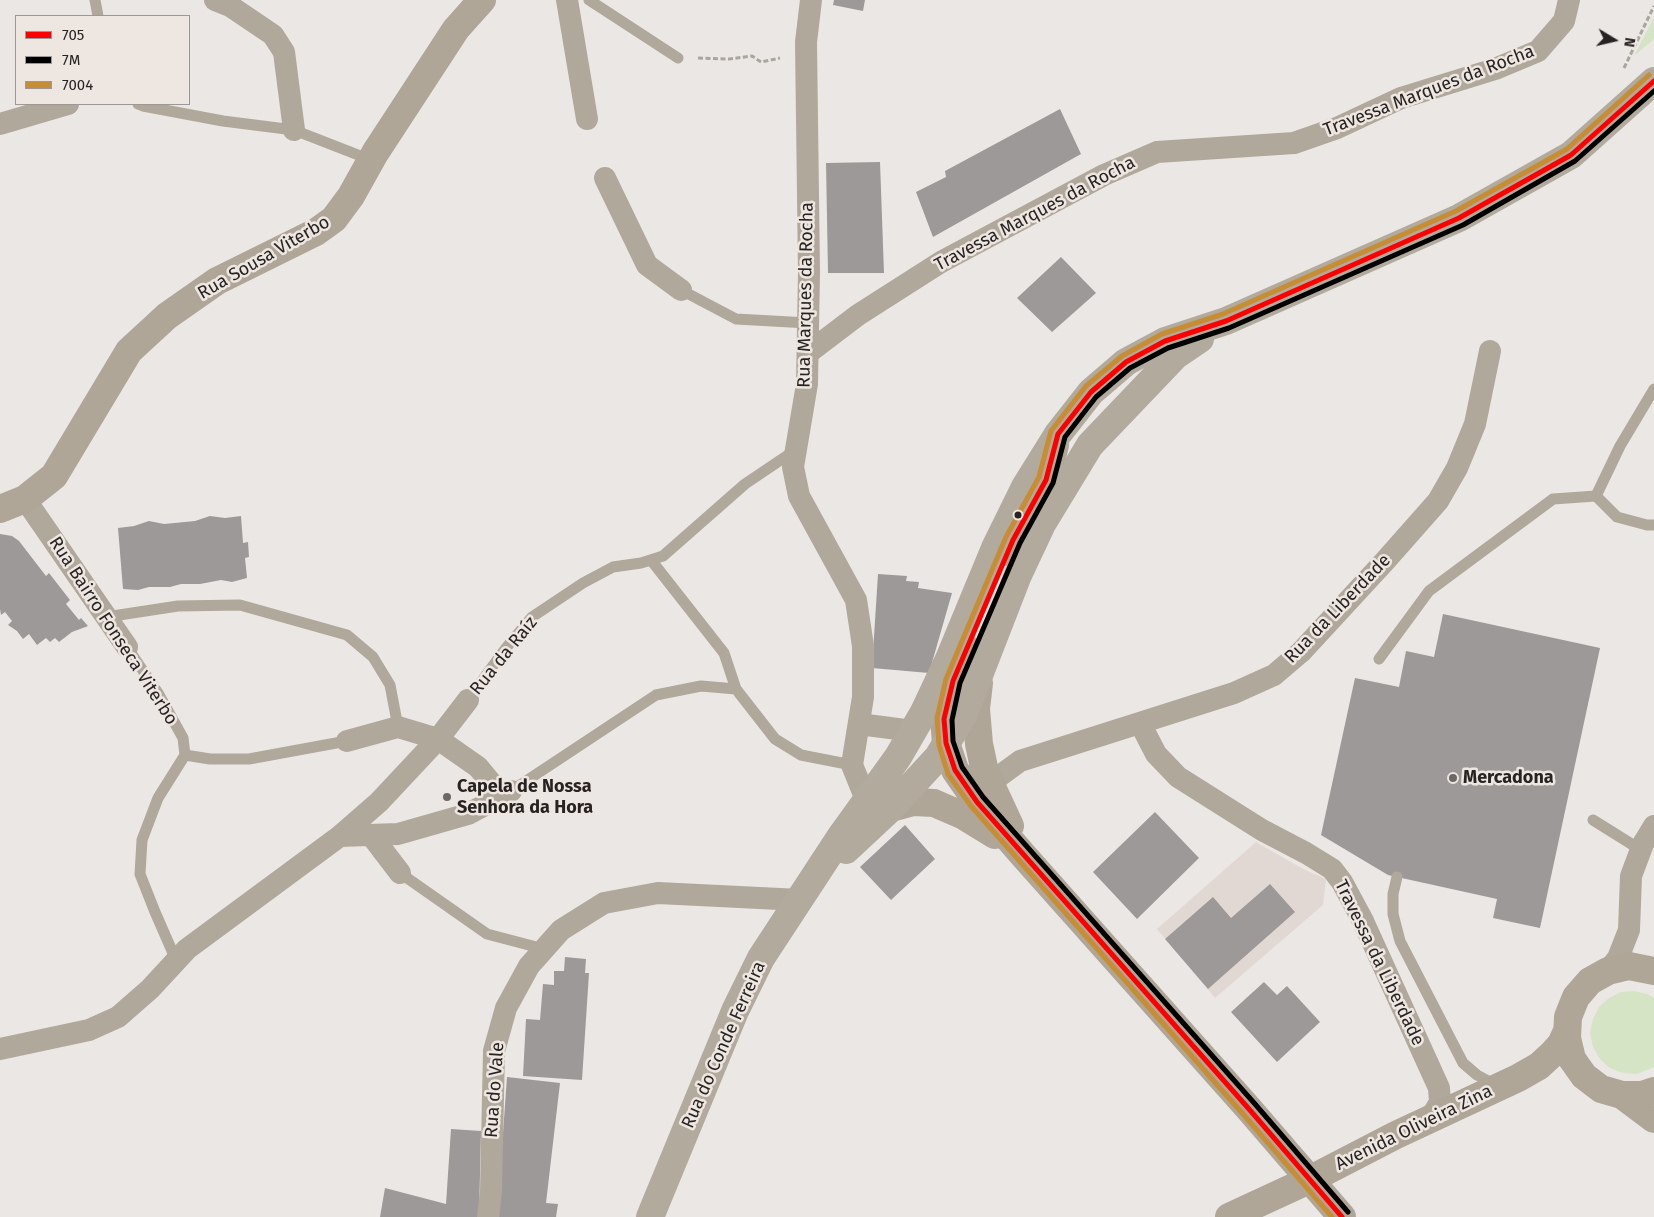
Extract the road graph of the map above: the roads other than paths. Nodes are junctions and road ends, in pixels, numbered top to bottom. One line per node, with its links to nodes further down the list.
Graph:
1 (95, 0): 8 (lane)
2 (215, 0): 15 (street)
3 (482, 0): 16 (street, Rua Sousa Viterbo)
4 (567, 0): 13 (street)
5 (590, 0): 9 (lane)
6 (811, 0): 20 (street, Rua Marques da Rocha)
7 (1568, 0): 22 (street, Travessa Marques da Rocha)
8 (98, 15)
9 (678, 58)
10 (1654, 81): 19 (main road, Rua do Conde Ferreira)
11 (65, 105): 14 (street)
12 (140, 105): 15 (lane)
13 (587, 118)
14 (0, 124)
15 (294, 130): 16 (lane)
16 (371, 160): 27 (street, Rua Sousa Viterbo)
17 (605, 178): 18 (street)
18 (681, 290): 20 (lane)
19 (1226, 321): 24 (main road, Rua do Conde Ferreira); 34 (main road, Rua do Conde Ferreira)
20 (808, 323): 22 (street, Rua Marques da Rocha)
21 (1490, 351): 37 (street, Rua da Liberdade)
22 (808, 353): 25 (street, Rua Marques da Rocha)
23 (1654, 389): 26 (lane)
24 (1058, 434): 40 (main road, Rua do Conde Ferreira); 43 (street, Rua do Conde Ferreira)
25 (796, 450): 30 (lane, Rua da Raíz); 38 (street, Rua Marques da Rocha)
26 (1596, 496): 29 (lane); 33 (lane)
27 (25, 499): 28 (street, Rua Sousa Viterbo); 31 (street, Rua Bairro Fonseca Viterbo)
28 (0, 509)
29 (1654, 525)
30 (651, 560): 35 (lane); 36 (lane, Rua da Raíz)
31 (106, 617): 32 (street, Rua Bairro Fonseca Viterbo); 39 (lane)
32 (127, 647): 44 (lane, Rua Bairro Fonseca Viterbo)
33 (1379, 659)
34 (981, 669): 43 (main road, Rua do Conde Ferreira); 46 (street)
35 (736, 688): 45 (lane); 47 (lane)
36 (468, 700): 41 (street, Rua da Raíz)
37 (1140, 723): 46 (street, Rua da Liberdade); 69 (street, Travessa da Liberdade)
38 (859, 724): 40 (street); 45 (street, Rua Marques da Rocha)
39 (398, 727): 41 (street); 42 (street)
40 (913, 731): 48 (main road, Rua do Conde Ferreira)
41 (438, 739): 47 (street); 52 (street, Rua da Raíz)
42 (347, 741): 44 (lane)
43 (946, 743): 48 (main road, Rua do Conde Ferreira); 54 (street)
44 (185, 755): 60 (lane)
45 (852, 765): 48 (street)
46 (990, 783): 54 (street)
47 (506, 794): 51 (street)
48 (879, 805): 54 (street); 57 (main road, Rua do Conde Ferreira)
49 (1593, 820): 53 (lane)
50 (1654, 826): 53 (street)
51 (371, 835): 52 (street); 55 (street)
52 (340, 836): 60 (street, Rua da Raíz)
53 (1641, 850): 58 (street)
54 (1023, 855): 71 (street)
55 (400, 873): 59 (lane)
56 (1397, 877): 66 (lane)
57 (806, 891): 59 (street, Rua do Vale); 73 (main road, Rua do Conde Ferreira)
58 (1630, 910): 61 (street); 62 (street)
59 (544, 949): 72 (street, Rua do Vale)
60 (176, 960): 64 (street, Rua da Raíz)
61 (1652, 970): 62 (street, Avenida Oliveira Zina)
62 (1608, 971): 63 (street, Avenida Oliveira Zina)
63 (1567, 1031): 65 (street, Avenida Oliveira Zina); 66 (street, Avenida Oliveira Zina)
64 (0, 1049)
65 (1584, 1076): 66 (street, Avenida Oliveira Zina); 68 (street, Avenida Oliveira Zina)
66 (1513, 1080): 69 (street, Avenida Oliveira Zina)
67 (1654, 1091): 68 (street, Avenida Oliveira Zina)
68 (1622, 1095): 70 (street)
69 (1430, 1119): 71 (street, Avenida Oliveira Zina)
70 (1654, 1119)
71 (1309, 1180): 74 (street, Avenida Oliveira Zina); 75 (street)
72 (488, 1217)
73 (650, 1217)
74 (1229, 1217)
75 (1342, 1217)

